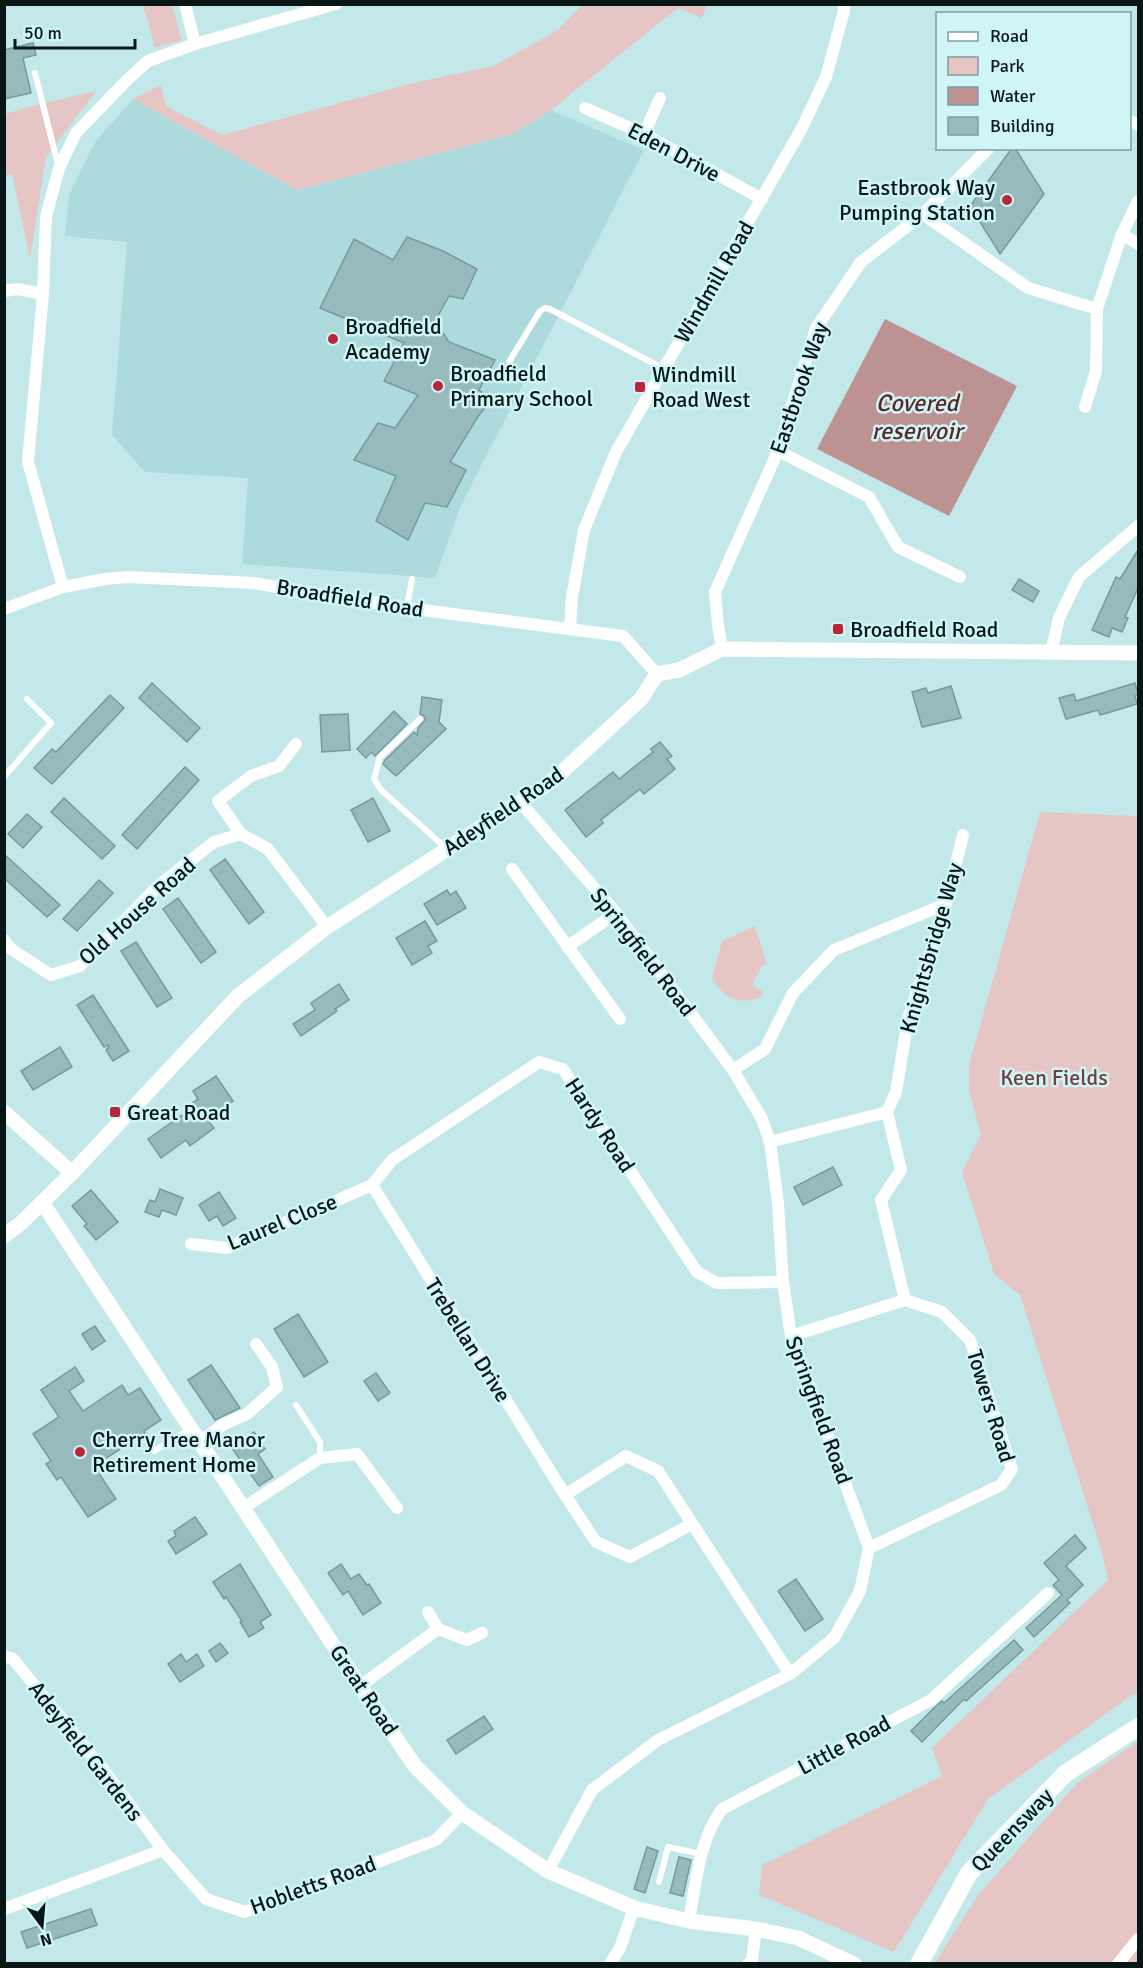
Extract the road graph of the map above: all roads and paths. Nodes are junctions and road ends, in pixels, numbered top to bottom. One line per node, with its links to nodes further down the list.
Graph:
1 (185, 4): 4 (street)
2 (336, 4): 4 (street)
3 (844, 4): 11 (street, Windmill Road)
4 (195, 44): 10 (street)
5 (35, 73): 10 (lane)
6 (660, 98): 8 (street)
7 (585, 108): 8 (street, Eden Drive)
8 (644, 134): 11 (street, Eden Drive)
9 (987, 150): 13 (street, Eastbrook Way)
10 (59, 168): 17 (street)
11 (762, 199): 20 (street, Windmill Road)
12 (1138, 201): 14 (street)
13 (923, 214): 18 (street); 22 (street, Eastbrook Way)
14 (1122, 234): 15 (street); 18 (street)
15 (1138, 244)
16 (4, 291): 17 (street)
17 (43, 294): 26 (street)
18 (1097, 309): 21 (street)
19 (509, 362): 20 (lane)
20 (664, 369): 29 (street, Windmill Road)
21 (1085, 408)
22 (778, 451): 24 (street); 30 (street, Eastbrook Way)
23 (1138, 526): 31 (street)
24 (960, 577)
25 (412, 579): 27 (lane)
26 (63, 587): 27 (street, Broadfield Road); 28 (street, Broadfield Road)
27 (407, 608): 29 (street, Broadfield Road)
28 (4, 609)
29 (570, 629): 33 (street, Broadfield Road)
30 (722, 649): 31 (street); 33 (street)
31 (1051, 652): 32 (street)
32 (1138, 653)
33 (657, 674): 38 (street, Adeyfield Road)
34 (27, 699): 37 (lane)
35 (420, 719): 41 (lane)
36 (296, 744): 39 (street)
37 (4, 777)
38 (521, 803): 41 (street, Adeyfield Road); 44 (street, Springfield Road)
39 (241, 834): 45 (street); 46 (street, Old House Road)
40 (963, 836): 43 (street, Knightsbridge Way)
41 (447, 850): 45 (street, Adeyfield Road)
42 (512, 869): 47 (street)
43 (946, 904): 49 (street); 51 (street, Knightsbridge Way)
44 (616, 913): 47 (street); 49 (street, Springfield Road)
45 (327, 927): 53 (street, Adeyfield Road)
46 (4, 940)
47 (567, 947): 48 (street)
48 (620, 1020)
49 (733, 1070): 52 (street, Springfield Road)
50 (4, 1112): 53 (street)
51 (887, 1112): 52 (street); 59 (street)
52 (770, 1142): 58 (street, Springfield Road)
53 (72, 1173): 55 (street, Adeyfield Road)
54 (372, 1185): 57 (street, Laurel Close); 58 (street, Hardy Road); 66 (street, Trebellan Drive)
55 (42, 1202): 56 (street, Adeyfield Road); 63 (street, Great Road)
56 (4, 1236)
57 (191, 1244)
58 (783, 1282): 60 (street, Springfield Road)
59 (905, 1300): 60 (street); 70 (street, Towers Road)
60 (790, 1336): 70 (street, Springfield Road)
61 (256, 1344): 63 (street)
62 (296, 1405): 65 (lane)
63 (194, 1435): 64 (lane); 67 (street, Great Road)
64 (154, 1451)
65 (320, 1458): 67 (street); 68 (street)
66 (565, 1495): 69 (street, Trebellan Drive); 69 (street)
67 (243, 1508): 77 (street, Great Road)
68 (397, 1508)
69 (692, 1524): 76 (street)
70 (869, 1548): 76 (street)
71 (1048, 1593): 81 (street, Little Road)
72 (428, 1612): 73 (street)
73 (438, 1629): 74 (street); 77 (street)
74 (482, 1633)
75 (4, 1656): 80 (street, Adeyfield Gardens)
76 (790, 1674): 82 (street)
77 (360, 1686): 79 (street, Great Road)
78 (1138, 1727): 92 (main road, Queensway)
79 (462, 1813): 80 (street, Hobletts Road); 82 (street, Great Road)
80 (163, 1850): 85 (street)
81 (701, 1854): 83 (lane); 86 (street, Little Road)
82 (548, 1871): 84 (street, Great Road)
83 (659, 1882)
84 (634, 1908): 86 (street, Great Road); 89 (street)
85 (4, 1909)
86 (689, 1921): 87 (street, Great Road)
87 (756, 1929): 90 (street); 91 (street, Great Road)
88 (1138, 1939): 93 (street)
89 (610, 1964)
90 (748, 1964)
91 (854, 1964)
92 (919, 1964)
93 (1118, 1964)

